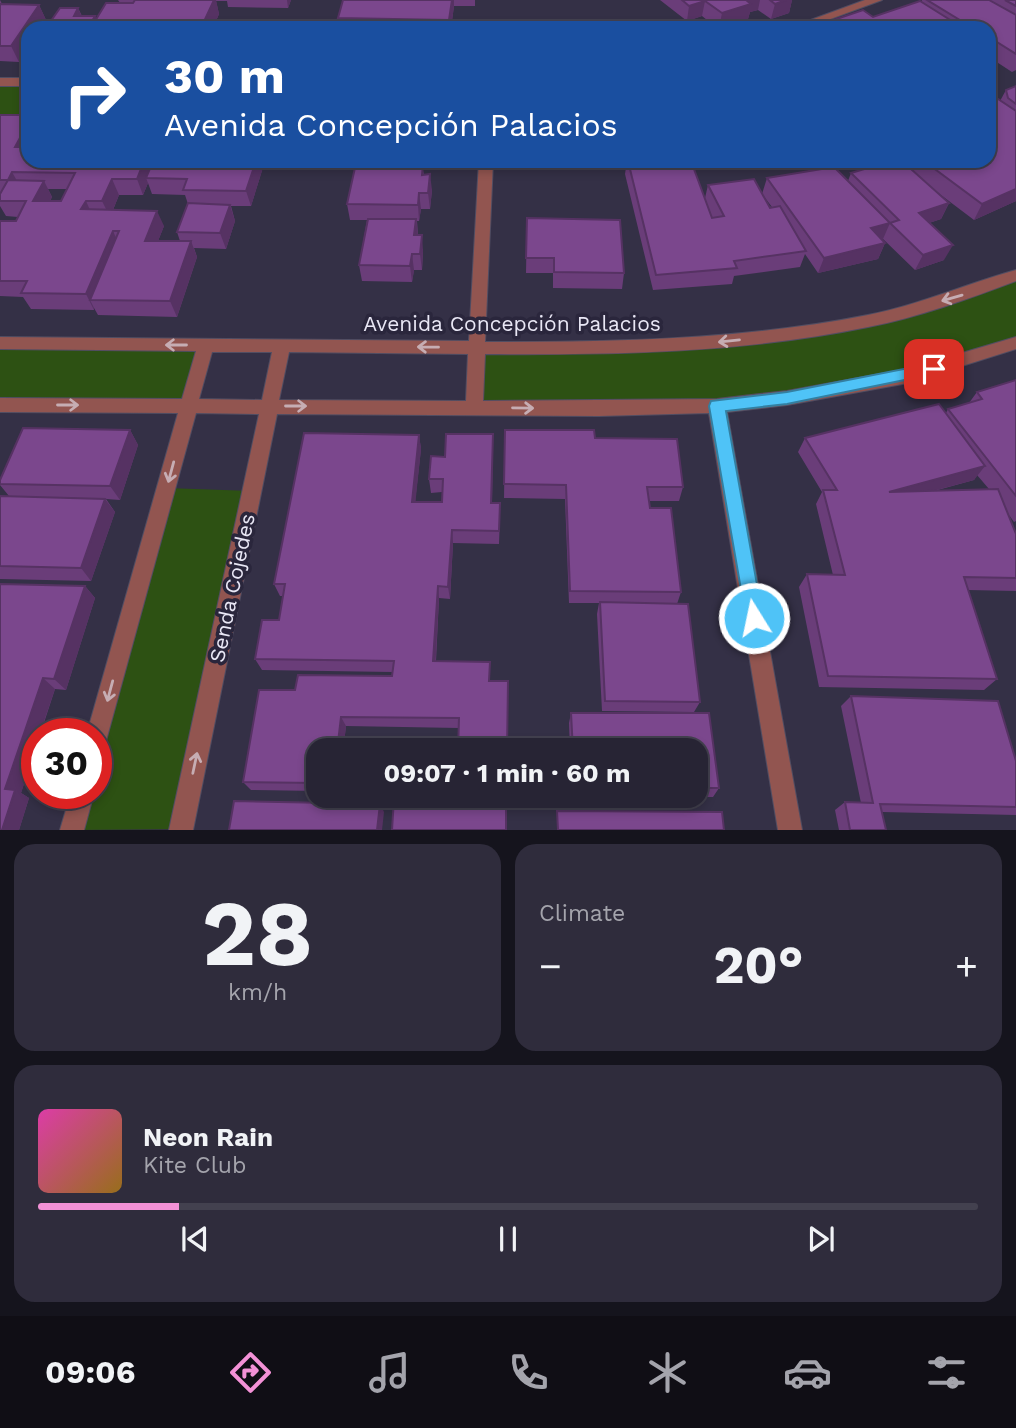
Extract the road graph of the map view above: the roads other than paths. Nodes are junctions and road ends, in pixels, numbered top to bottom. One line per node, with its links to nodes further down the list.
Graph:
1 (876, 0): 2 (street)
2 (815, 21)
3 (0, 82): 4 (street)
4 (21, 82)
5 (486, 168): 11 (street)
6 (1016, 275): 11 (street, Avenida Concepción Palacios, one-way to 11)
7 (0, 343): 9 (street, Avenida Concepción Palacios, one-way to 7)
8 (1016, 344): 15 (street)
9 (206, 345): 10 (street, Avenida Concepción Palacios); 13 (street)
10 (282, 346): 11 (street, Avenida Concepción Palacios, one-way to 10); 14 (street, Senda Cojedes)
11 (477, 348): 16 (street)
12 (0, 405): 13 (street, one-way to 13)
13 (188, 406): 14 (street); 17 (street, one-way to 17)
14 (269, 406): 16 (street, one-way to 16); 20 (street, Senda Cojedes, one-way to 14)
15 (717, 406): 16 (street, one-way to 15); 21 (street)
16 (474, 407)
17 (102, 718)
18 (78, 809): 19 (street)
19 (72, 830)
20 (181, 830)
21 (790, 830)

